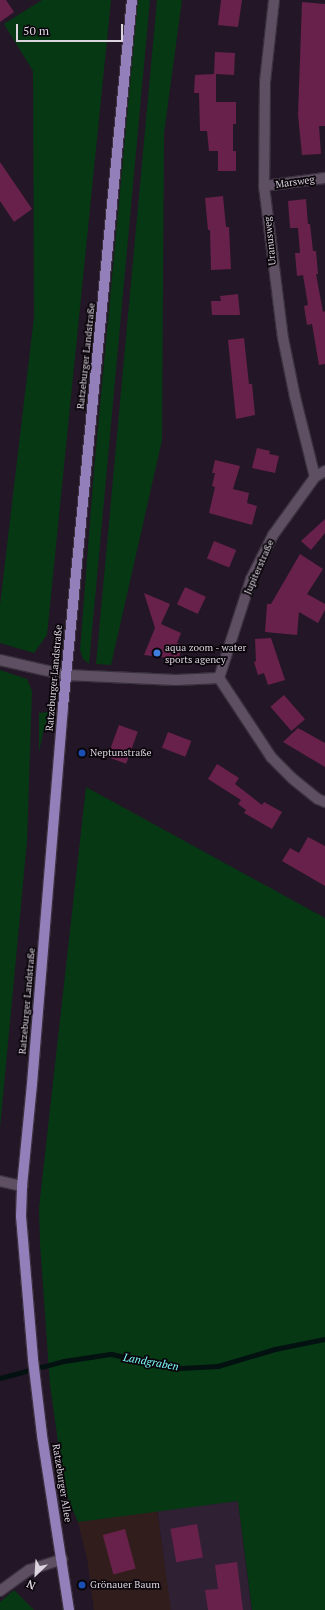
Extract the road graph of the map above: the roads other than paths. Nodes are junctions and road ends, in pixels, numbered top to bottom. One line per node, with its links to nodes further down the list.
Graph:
1 (132, 0): 8 (main road, Ratzeburger Landstraße)
2 (274, 0): 4 (street, Uranusweg)
3 (325, 178): 4 (street, Marsweg)
4 (264, 186): 6 (street, Uranusweg)
5 (325, 471): 6 (street, Jupiterstraße)
6 (316, 477): 9 (street, Jupiterstraße)
7 (0, 660): 8 (street)
8 (66, 675): 9 (street); 12 (main road, Ratzeburger Landstraße)
9 (219, 678): 10 (street)
10 (325, 802)
11 (0, 1181): 12 (street)
12 (22, 1186): 13 (main road, Ratzeburger Landstraße)
13 (33, 1359): 14 (main road, Ratzeburger Allee)
14 (62, 1559): 15 (street); 16 (main road, Ratzeburger Allee)
15 (0, 1591)
16 (69, 1610)

